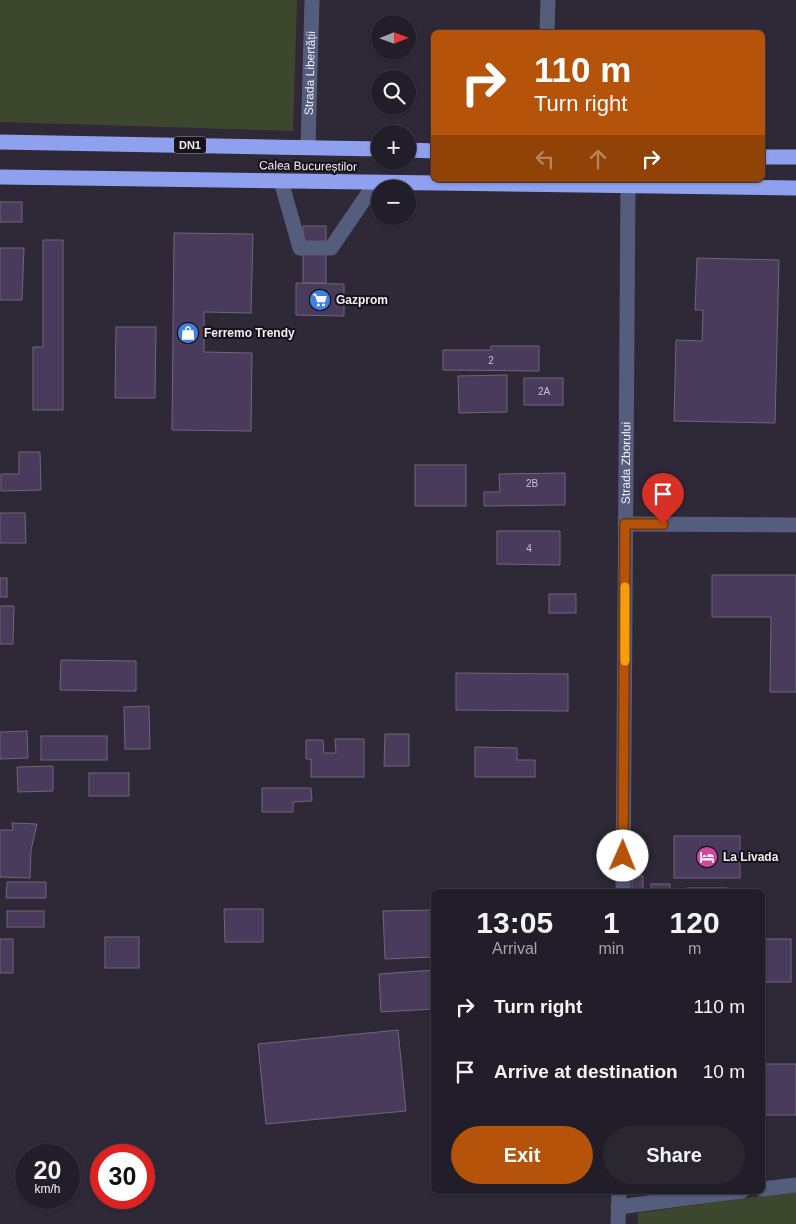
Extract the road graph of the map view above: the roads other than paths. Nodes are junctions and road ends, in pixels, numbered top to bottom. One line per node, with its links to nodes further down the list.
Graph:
1 (312, 0): 5 (street, Strada Libertății)
2 (548, 0): 3 (street)
3 (547, 30)
4 (0, 142): 5 (highway, Calea Bucureștilor / DN1)
5 (308, 147): 6 (highway, Calea Bucureștilor / DN1)
6 (371, 149)
7 (416, 150): 8 (highway)
8 (431, 151)
9 (765, 157): 10 (highway)
10 (796, 158)
11 (0, 177): 12 (highway, Calea Bucureștilor)
12 (281, 181): 13 (highway, Calea Bucureștilor); 17 (street)
13 (371, 182)
14 (416, 182): 15 (highway, Calea Bucureștilor)
15 (628, 185): 16 (highway, Calea Bucureștilor); 18 (street, Strada Zborului)
16 (796, 188)
17 (371, 189)
18 (625, 524): 19 (street); 20 (street, Strada Zborului)
19 (796, 525)
20 (623, 889)
21 (796, 1184): 22 (street)
22 (765, 1189)
23 (619, 1194): 25 (street)
24 (719, 1194): 25 (street)
25 (618, 1207): 26 (street)
26 (618, 1224)

